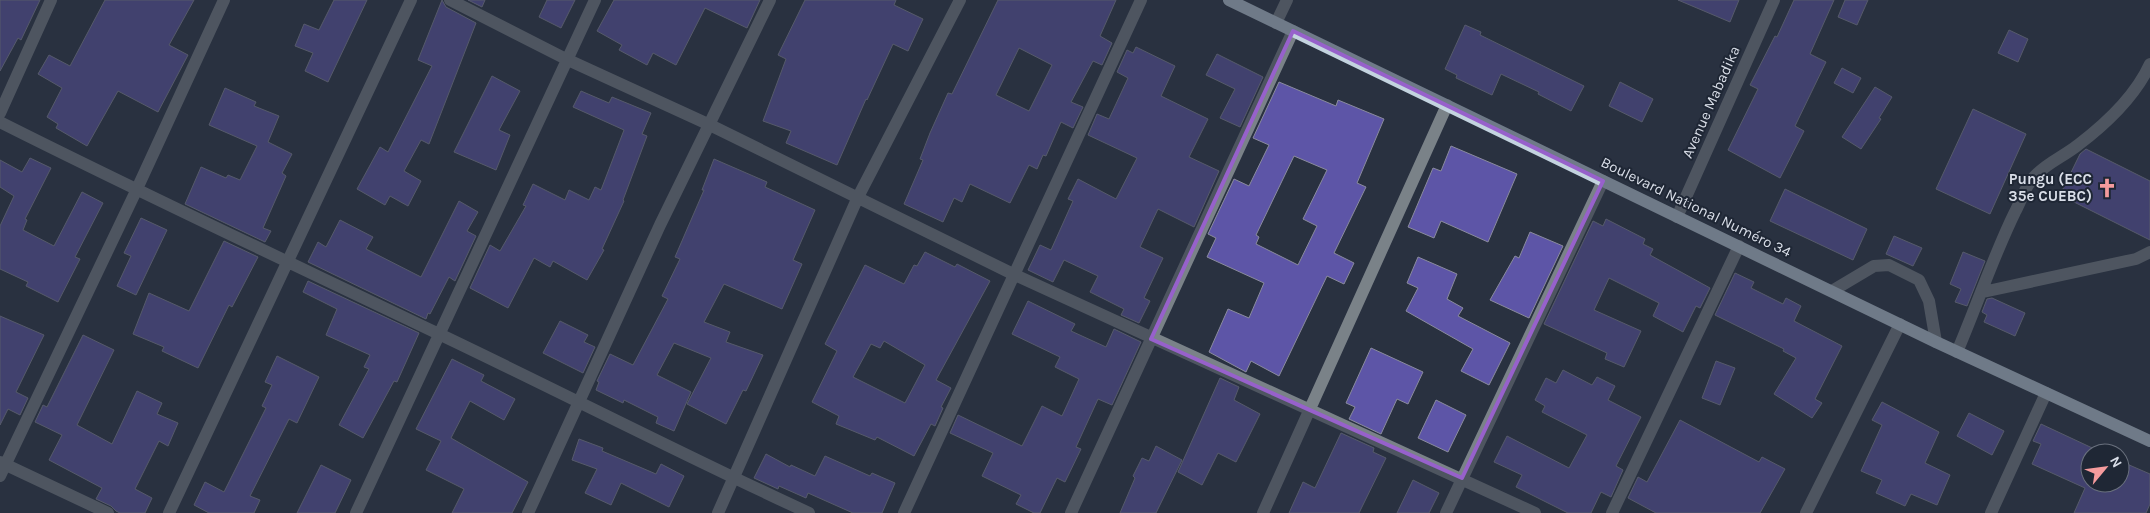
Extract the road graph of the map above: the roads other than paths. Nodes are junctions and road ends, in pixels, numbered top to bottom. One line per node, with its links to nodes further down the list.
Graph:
1 (51, 0): 17 (street)
2 (224, 0): 21 (street)
3 (411, 0): 26 (street)
4 (450, 0): 14 (street)
5 (595, 0): 14 (street)
6 (770, 0): 19 (street)
7 (960, 0): 22 (street)
8 (1141, 0): 27 (street)
9 (1229, 0): 12 (main road, Boulevard National Numéro 34)
10 (1287, 0): 12 (street)
11 (1774, 0): 23 (street, Avenue Mabadika)
12 (1276, 23): 13 (main road, Boulevard National Numéro 34)
13 (1293, 31): 16 (main road, Boulevard National Numéro 34); 32 (street)
14 (566, 59): 19 (street); 31 (street)
15 (2150, 64): 29 (street)
16 (1447, 105): 20 (main road, Boulevard National Numéro 34); 37 (street)
17 (0, 113)
18 (0, 122): 21 (street)
19 (710, 125): 22 (street); 36 (street)
20 (1604, 181): 23 (main road, Boulevard National Numéro 34); 41 (street)
21 (136, 191): 26 (street); 39 (street)
22 (858, 197): 27 (street); 40 (street)
23 (1677, 216): 24 (main road, Boulevard National Numéro 34)
24 (1739, 246): 28 (main road, Boulevard National Numéro 34); 53 (street)
25 (2150, 252): 29 (street)
26 (287, 262): 31 (street); 43 (street)
27 (1015, 275): 32 (street); 48 (street)
28 (1832, 290): 30 (main road, Boulevard National Numéro 34); 33 (street)
29 (1983, 292): 34 (street)
30 (1900, 324): 33 (main road, Boulevard National Numéro 34); 54 (street)
31 (440, 334): 36 (street); 44 (street)
32 (1152, 339): 37 (street); 49 (street)
33 (1936, 342): 34 (main road, Boulevard National Numéro 34)
34 (1957, 352): 35 (main road, Boulevard National Numéro 34)
35 (2046, 393): 38 (main road, Boulevard National Numéro 34); 55 (street)
36 (580, 402): 40 (street); 45 (street)
37 (1310, 409): 41 (street); 50 (street)
38 (2150, 441)
39 (2, 468): 42 (street)
40 (734, 478): 46 (street); 47 (street)
41 (1462, 478): 51 (street); 52 (street)
42 (108, 513)
43 (169, 513)
44 (356, 513)
45 (528, 513)
46 (718, 513)
47 (809, 513)
48 (904, 513)
49 (1071, 513)
50 (1263, 513)
51 (1446, 513)
52 (1535, 513)
53 (1612, 513)
54 (1806, 513)
55 (1991, 513)

